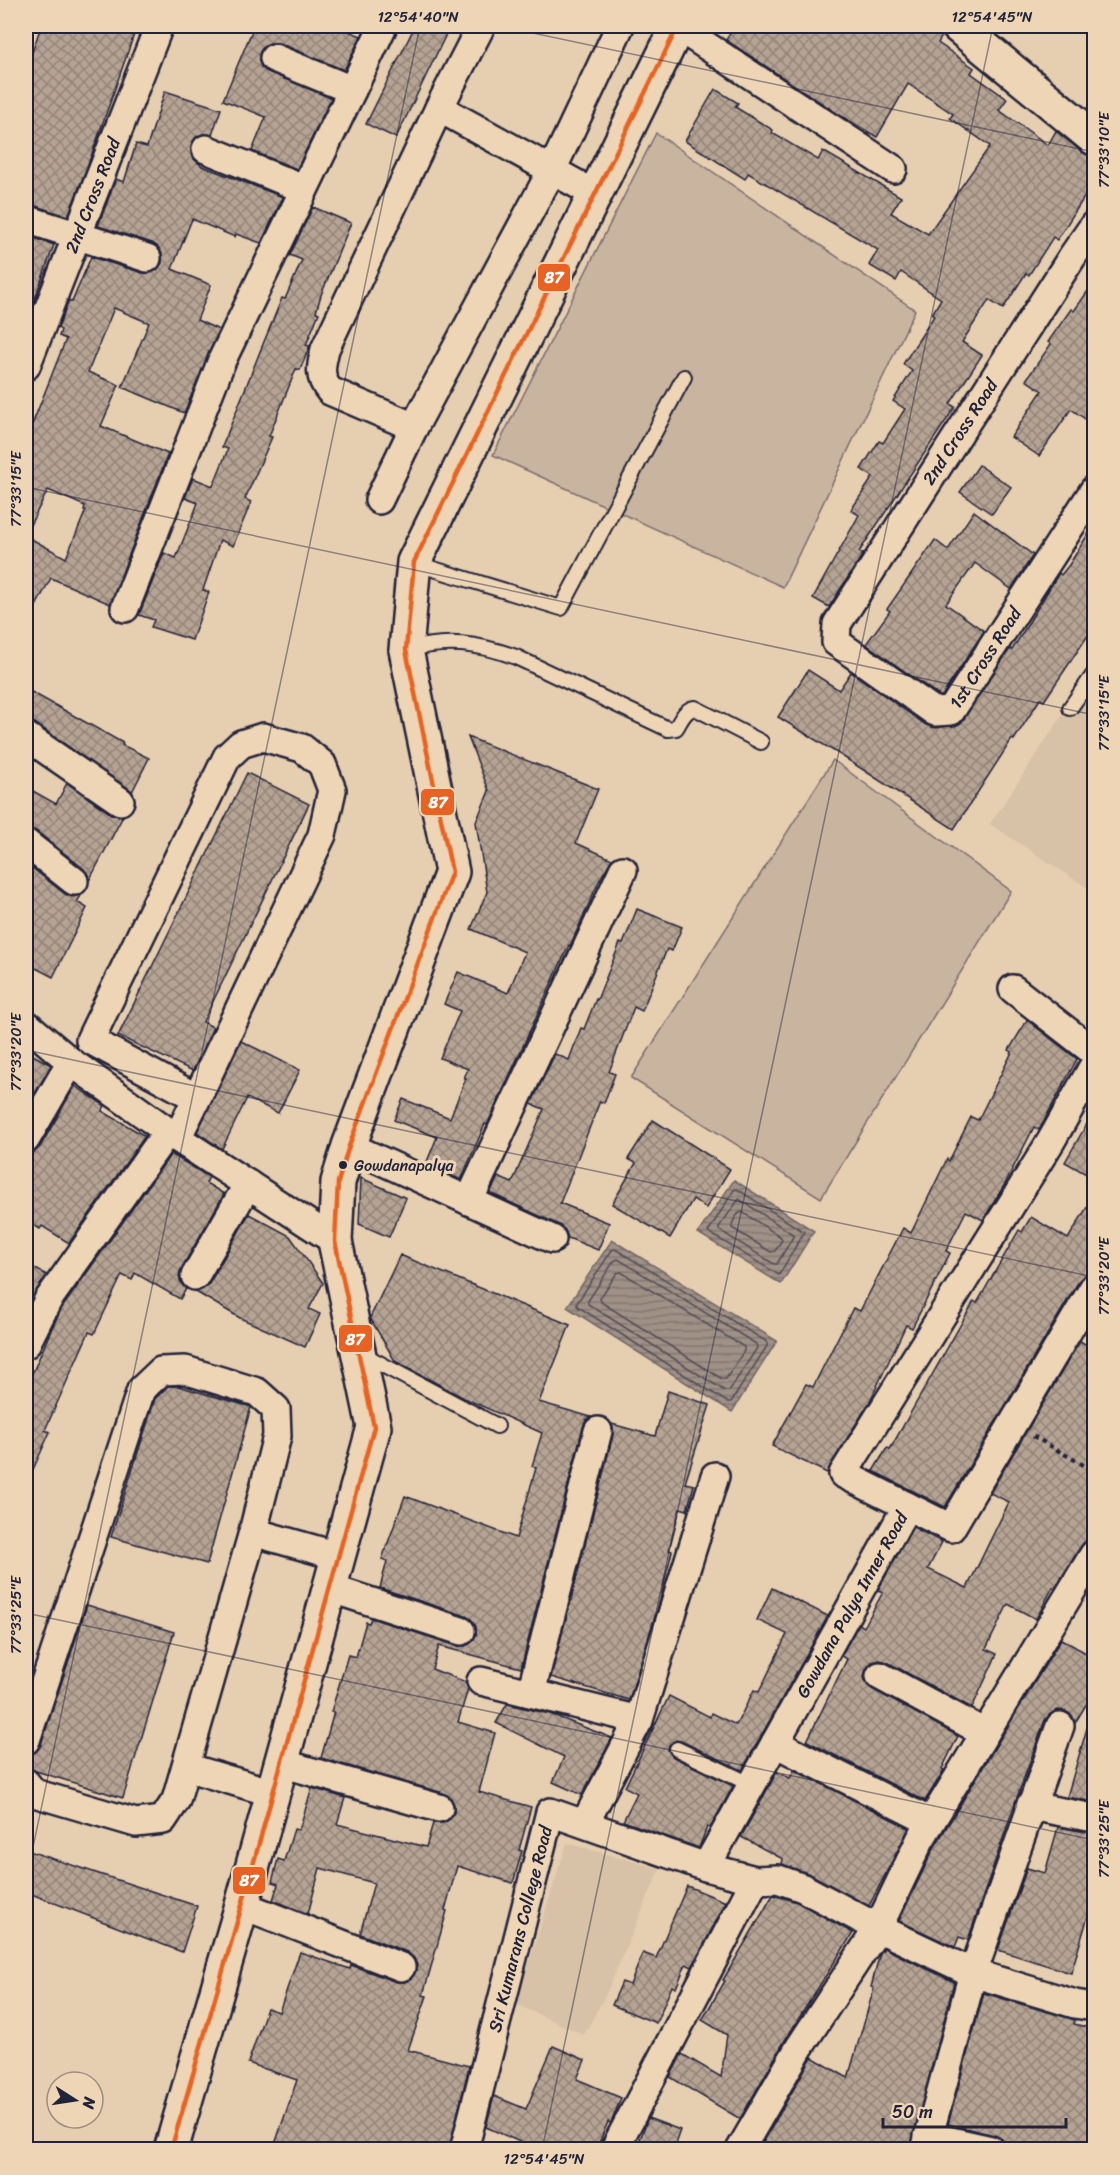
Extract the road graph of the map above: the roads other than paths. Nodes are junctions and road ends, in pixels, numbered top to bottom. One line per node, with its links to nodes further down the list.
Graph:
1 (159, 26): 18 (street, 2nd Cross Road)
2 (383, 26): 8 (street)
3 (481, 26): 9 (street)
4 (620, 26): 13 (street)
5 (678, 26): 12 (street); 15 (main road)
6 (958, 26): 10 (main road)
7 (274, 58): 8 (street)
8 (351, 90): 14 (street)
9 (439, 108): 13 (street); 23 (street)
10 (1095, 138)
11 (206, 150): 14 (street)
12 (893, 169)
13 (552, 171): 15 (street); 23 (street)
14 (304, 189): 27 (street)
15 (595, 194): 26 (main road)
16 (26, 219): 18 (street)
17 (1095, 225): 28 (street, 2nd Cross Road)
18 (77, 235): 19 (street); 20 (street, 2nd Cross Road)
19 (147, 258)
20 (34, 322): 21 (street, 2nd Cross Road)
21 (26, 366)
22 (684, 377): 26 (lane)
23 (414, 428): 25 (street)
24 (1095, 490): 28 (street, 1st Cross Road)
25 (380, 500)
26 (414, 562): 29 (main road)
27 (125, 608)
28 (836, 642)
29 (406, 650): 33 (lane); 46 (main road)
30 (1095, 674): 31 (lane)
31 (1070, 708)
32 (26, 736): 34 (street)
33 (761, 742)
34 (120, 801)
35 (26, 843): 37 (street)
36 (623, 870): 48 (street)
37 (74, 881)
38 (1013, 989): 40 (street)
39 (26, 1024): 41 (street)
40 (1095, 1052)
41 (71, 1062): 44 (street); 45 (street)
42 (1095, 1065): 59 (street)
43 (197, 1098): 43 (street); 44 (street)
44 (173, 1135): 47 (street); 54 (street)
45 (26, 1139)
46 (349, 1146): 48 (street); 50 (main road)
47 (248, 1184): 50 (street); 51 (street)
48 (469, 1201): 49 (street)
49 (552, 1239)
50 (335, 1241): 55 (main road)
51 (195, 1276)
52 (1095, 1287): 53 (street, Gowdana Palya Inner Road)
53 (1085, 1323): 59 (street, Gowdana Palya Inner Road)
54 (26, 1344)
55 (358, 1352): 56 (lane); 62 (main road)
56 (497, 1426)
57 (598, 1431): 67 (street)
58 (715, 1476): 68 (street)
59 (907, 1506): 72 (street, Gowdana Palya Inner Road)
60 (253, 1532): 62 (street); 71 (street); 74 (street)
61 (1095, 1554): 70 (street)
62 (338, 1556): 63 (main road)
63 (329, 1588): 64 (street); 75 (main road)
64 (460, 1631)
65 (880, 1676): 70 (street)
66 (481, 1681): 67 (street)
67 (531, 1693): 68 (street)
68 (639, 1720): 82 (street)
69 (1060, 1726): 78 (street)
70 (985, 1733): 81 (street)
71 (26, 1740)
72 (775, 1743): 77 (street, Gowdana Palya Inner Road); 81 (street)
73 (677, 1749): 77 (lane)
74 (186, 1767): 75 (street); 76 (street)
75 (277, 1778): 79 (street); 85 (main road)
76 (26, 1783)
77 (752, 1785): 83 (street, Gowdana Palya Inner Road)
78 (1030, 1806): 80 (street); 88 (street)
79 (439, 1808)
80 (1095, 1818)
81 (931, 1822): 86 (street)
82 (585, 1823): 83 (street, Sri Kumarans College Road); 92 (street, Sri Kumarans College Road)
83 (706, 1867): 84 (street, Sri Kumarans College Road)
84 (754, 1880): 86 (street, Sri Kumarans College Road); 93 (street)
85 (242, 1905): 87 (street); 91 (main road)
86 (878, 1928): 88 (street, Sri Kumarans College Road); 94 (street)
87 (401, 1967)
88 (973, 1973): 89 (street, Sri Kumarans College Road); 90 (street)
89 (1095, 2007)
90 (927, 2143): 95 (street)
91 (171, 2150)
92 (464, 2150)
93 (614, 2150)
94 (740, 2150)
95 (991, 2150)

